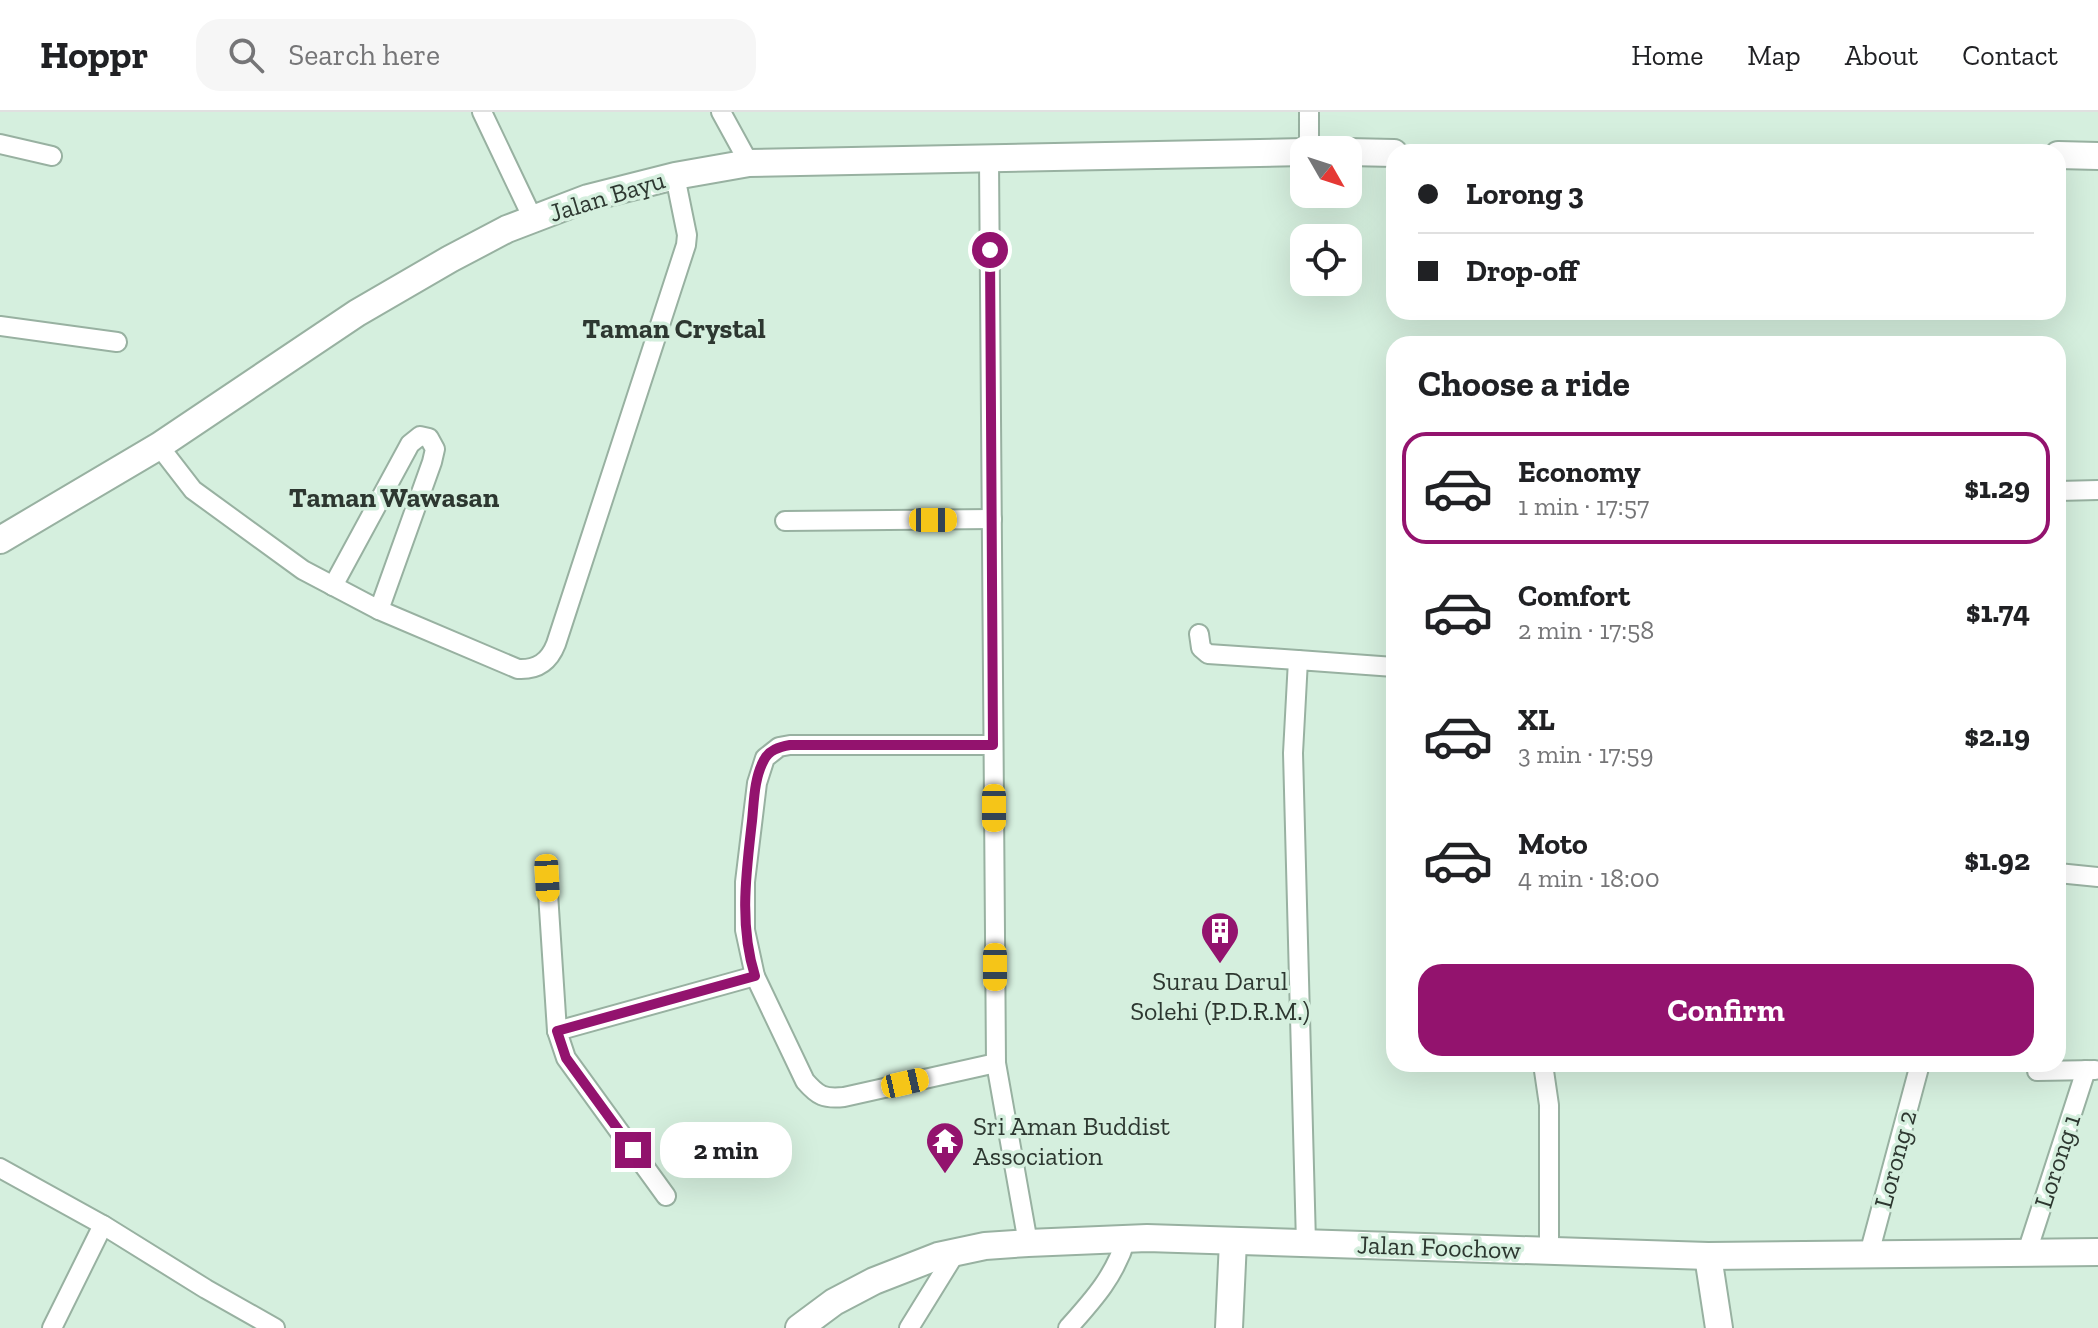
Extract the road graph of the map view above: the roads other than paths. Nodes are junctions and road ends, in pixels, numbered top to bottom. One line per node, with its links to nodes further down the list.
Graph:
1 (482, 112): 15 (street)
2 (721, 112): 13 (street)
3 (1309, 112): 4 (street)
4 (1307, 136)
5 (0, 144): 10 (street)
6 (1290, 151): 12 (street, Jalan Bayu)
7 (1362, 152): 8 (street)
8 (1386, 153)
9 (2066, 155): 11 (street)
10 (52, 156)
11 (2098, 156)
12 (989, 160): 13 (street, Jalan Bayu); 21 (street)
13 (749, 163): 14 (street, Jalan Bayu)
14 (675, 176): 15 (street, Jalan Bayu); 25 (street)
15 (533, 219): 18 (street, Jalan Bayu)
16 (0, 326): 17 (street)
17 (117, 342)
18 (159, 446): 23 (street, Jalan Bayu); 24 (street)
19 (2098, 490): 20 (street)
20 (2066, 491)
21 (992, 519): 22 (street); 29 (street)
22 (785, 521)
23 (0, 540)
24 (333, 586): 25 (street); 25 (street)
25 (379, 610)
26 (1199, 634): 27 (street)
27 (1298, 660): 28 (street); 45 (street)
28 (1386, 666)
29 (993, 745): 33 (street); 35 (street)
30 (2066, 874): 31 (street)
31 (2098, 877)
32 (547, 878): 34 (street)
33 (755, 976): 34 (street); 35 (street)
34 (557, 1031): 41 (street)
35 (996, 1063): 44 (street)
36 (2066, 1070): 37 (street)
37 (2092, 1070): 48 (street, Lorong 1)
38 (1544, 1072): 46 (street)
39 (1918, 1072): 50 (street, Lorong 2)
40 (0, 1168): 42 (street)
41 (666, 1196)
42 (103, 1225): 53 (street); 54 (street)
43 (1233, 1241): 45 (street, Jalan Foochow); 52 (street, Jalan Foochow); 58 (street)
44 (1028, 1243): 47 (street, Jalan Foochow); 52 (street, Jalan Foochow)
45 (1306, 1243): 46 (street, Jalan Foochow)
46 (1549, 1251): 51 (street, Jalan Foochow)
47 (956, 1252): 55 (street, Jalan Foochow); 56 (street)
48 (2027, 1252): 49 (street, Jalan Foochow); 50 (street, Jalan Foochow)
49 (2098, 1252)
50 (1869, 1254): 51 (street, Jalan Foochow)
51 (1708, 1256): 59 (street)
52 (1120, 1258): 57 (street)
53 (263, 1325)
54 (52, 1328)
55 (799, 1328)
56 (909, 1328)
57 (1068, 1328)
58 (1229, 1328)
59 (1719, 1328)

